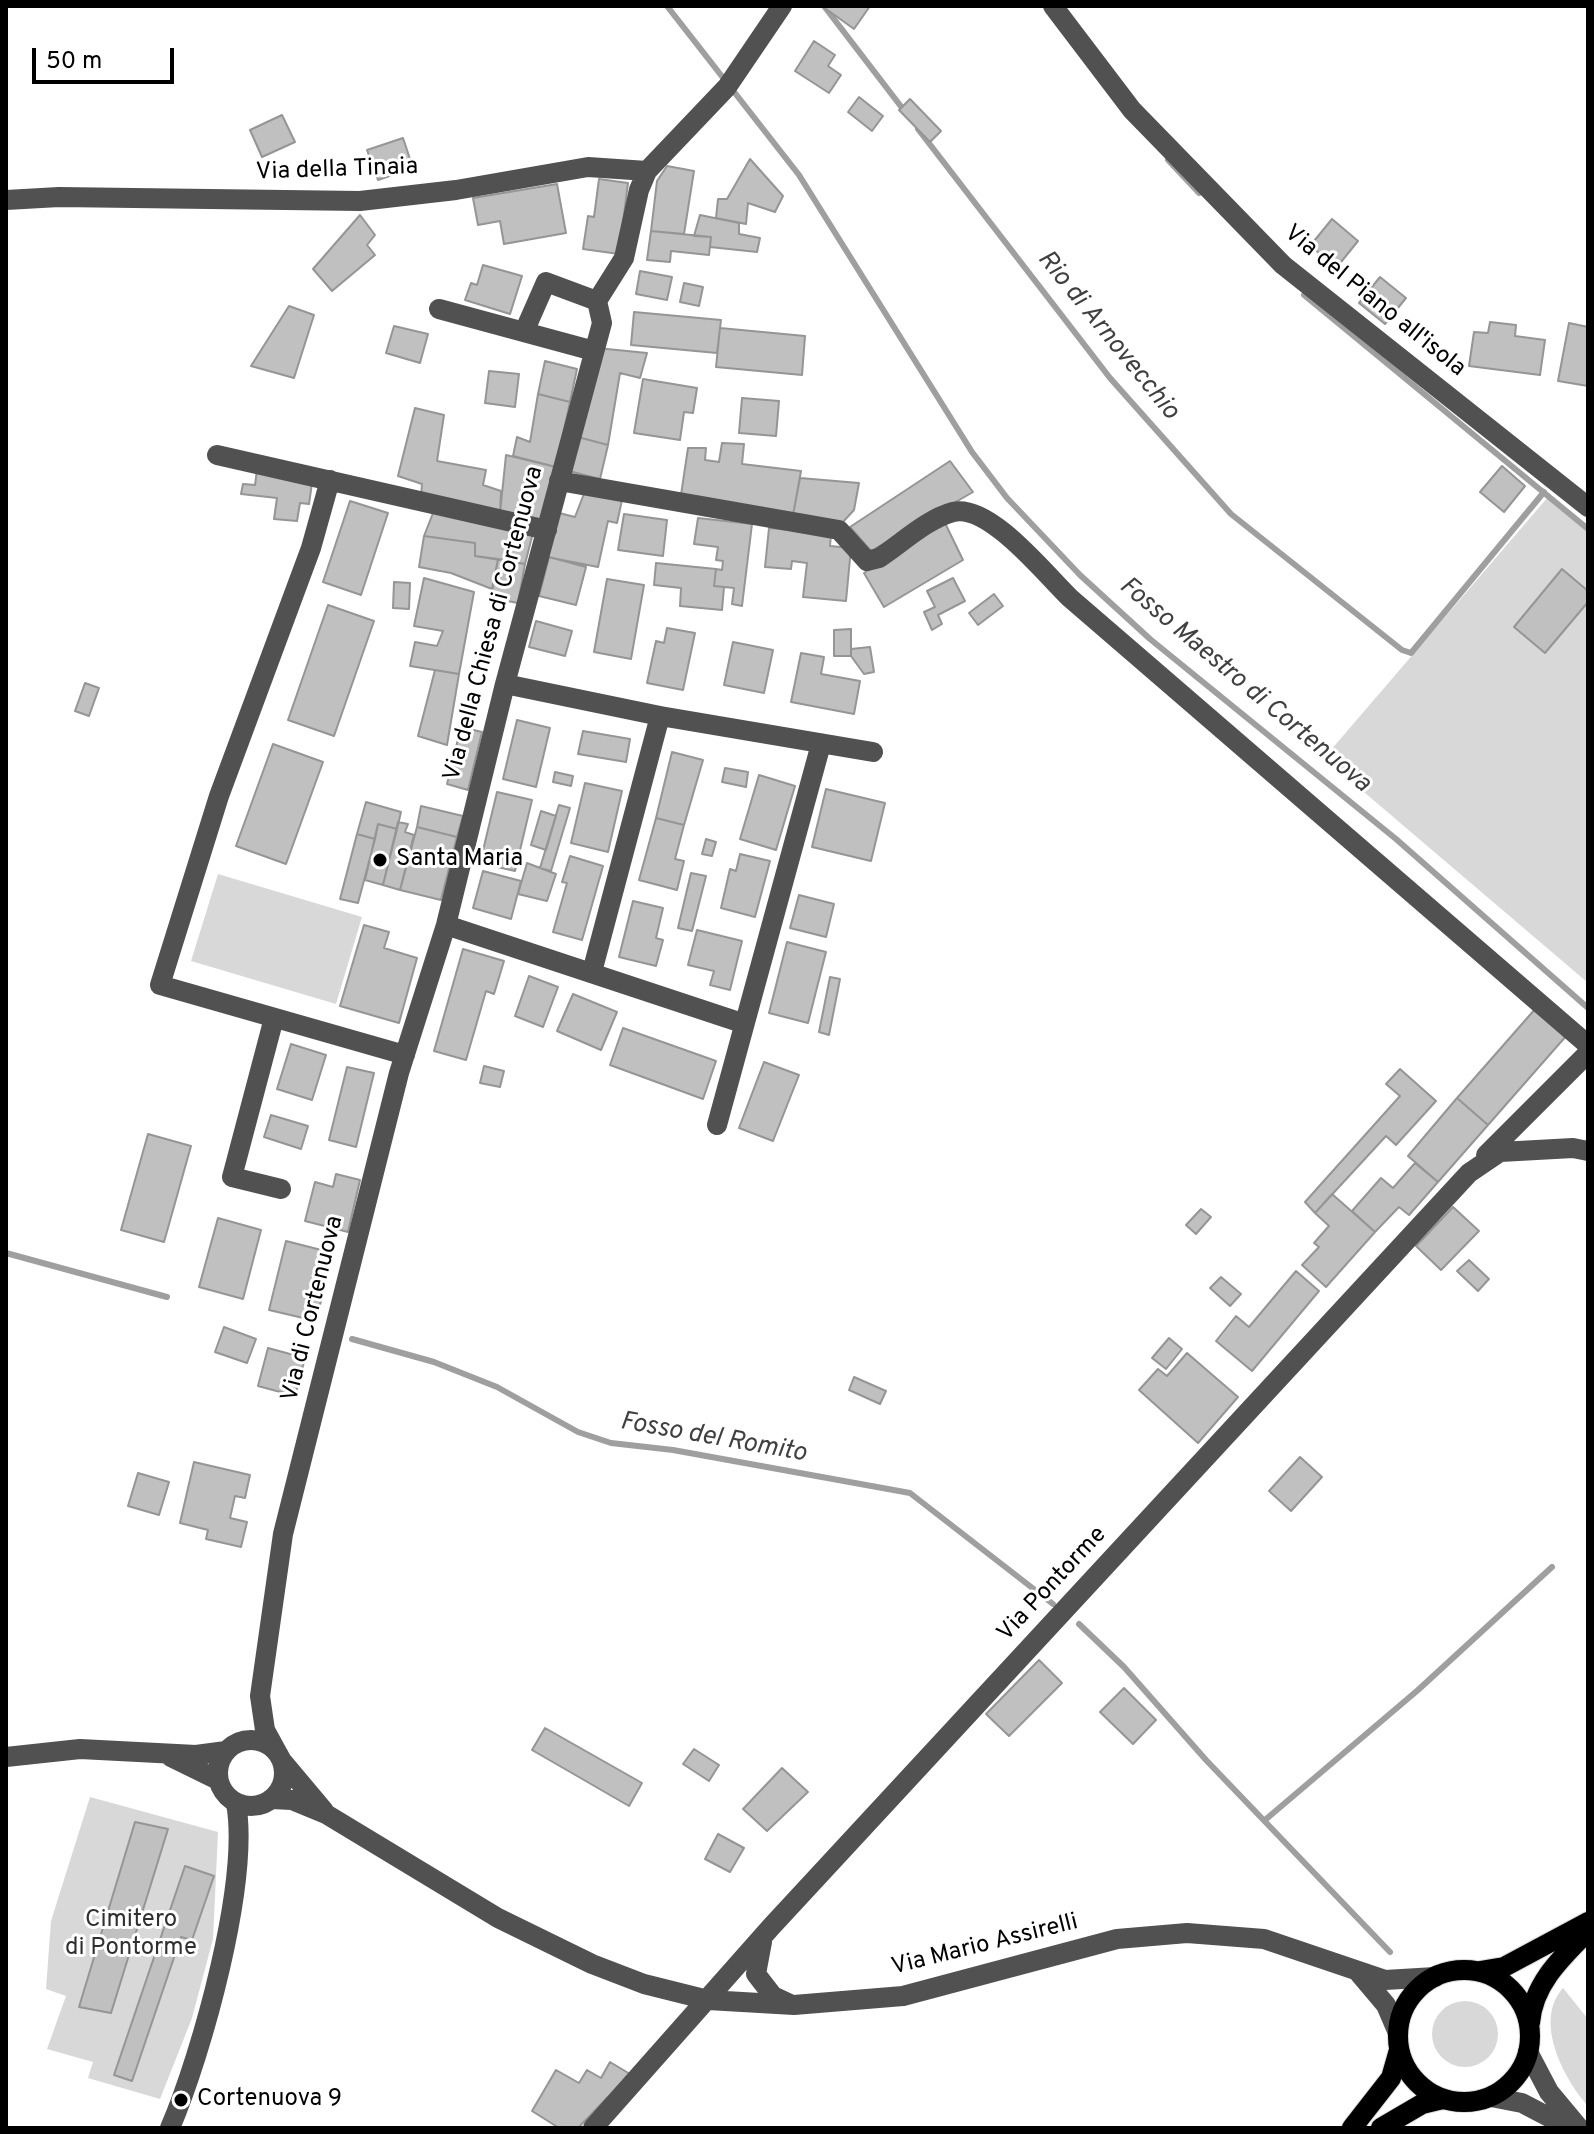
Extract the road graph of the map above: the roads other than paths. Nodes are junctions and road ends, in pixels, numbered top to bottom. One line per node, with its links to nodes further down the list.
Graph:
1 (782, 6): 3 (street)
2 (1053, 6): 12 (street, Via del Piano all'isola)
3 (647, 171): 4 (street, Via della Tinaia); 5 (street)
4 (6, 200)
5 (597, 301): 7 (street); 8 (street, Via della Chiesa di Cortenuova)
6 (439, 309): 7 (street)
7 (524, 332): 8 (street)
8 (594, 351): 11 (street, Via della Chiesa di Cortenuova)
9 (217, 455): 10 (street)
10 (330, 480): 13 (street); 20 (street)
11 (559, 481): 13 (street, Via della Chiesa di Cortenuova); 22 (street)
12 (1588, 507)
13 (547, 530): 14 (street, Via della Chiesa di Cortenuova)
14 (505, 684): 15 (street); 18 (street, Via della Chiesa di Cortenuova)
15 (660, 716): 16 (street); 19 (street)
16 (821, 744): 17 (street); 21 (street)
17 (873, 752)
18 (444, 932): 19 (street); 24 (street, Via di Cortenuova)
19 (592, 972): 21 (street)
20 (274, 1018): 24 (street); 28 (street)
21 (742, 1023): 25 (street)
22 (1588, 1045)
23 (1588, 1053): 27 (street)
24 (405, 1055): 29 (street, Via di Cortenuova)
25 (717, 1125)
26 (1588, 1151): 27 (street, Via Pontorme)
27 (1469, 1173): 41 (street, Via Pontorme)
28 (281, 1189)
29 (260, 1696): 30 (street, Via di Cortenuova); 32 (street, Via di Cortenuova)
30 (230, 1747): 31 (street); 32 (street); 34 (street, Via di Cortenuova)
31 (163, 1754): 33 (street); 34 (street)
32 (280, 1756): 36 (street); 37 (street, Via di Cortenuova)
33 (6, 1757)
34 (218, 1780): 35 (street)
35 (236, 1803): 36 (street); 38 (street)
36 (264, 1803): 37 (street); 38 (street)
37 (326, 1814): 45 (street, Via Mario Assirelli)
38 (241, 1829): 52 (street)
39 (1588, 1922): 42 (main road)
40 (1588, 1931): 47 (main road)
41 (764, 1934): 45 (street, Via Pontorme); 46 (street)
42 (1477, 1971): 44 (main road); 47 (main road)
43 (1359, 1973): 44 (street); 46 (street, Via Mario Assirelli); 48 (street)
44 (1435, 1977): 48 (main road)
45 (708, 2000): 46 (street, Via Mario Assirelli); 53 (street, Via Pontorme)
46 (794, 2005)
47 (1530, 2031): 49 (main road)
48 (1398, 2042): 51 (main road); 54 (main road)
49 (1528, 2052): 50 (main road); 57 (street)
50 (1491, 2097): 51 (main road); 56 (street)
51 (1443, 2099): 55 (main road)
52 (170, 2128)
53 (593, 2128)
54 (1352, 2128)
55 (1381, 2128)
56 (1570, 2128)
57 (1579, 2128)

